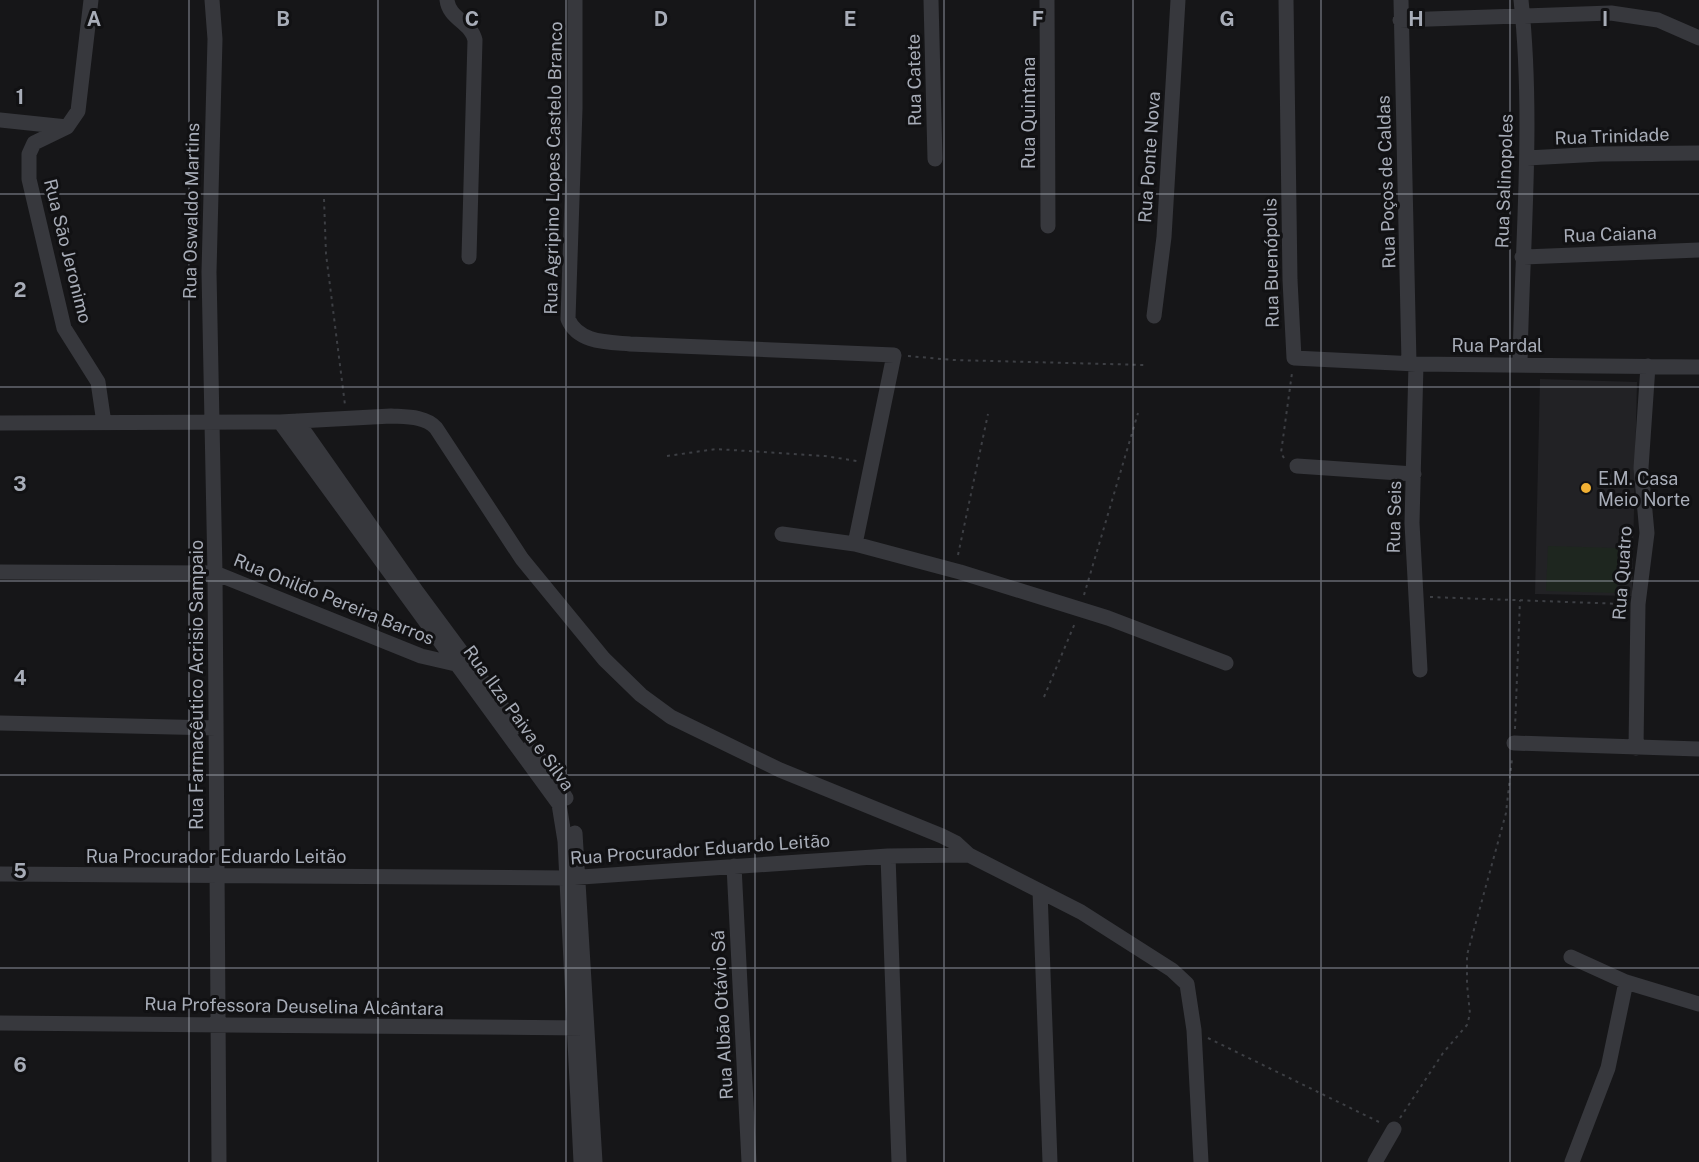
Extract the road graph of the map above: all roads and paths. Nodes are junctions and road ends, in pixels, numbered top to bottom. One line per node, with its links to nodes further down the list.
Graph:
1 (91, 0): 14 (street)
2 (212, 0): 38 (street, Rua Oswaldo Martins)
3 (447, 0): 21 (street)
4 (575, 0): 24 (street, Rua Agripino Lopes Castelo Branco)
5 (931, 0): 17 (street, Rua Catete)
6 (1047, 0): 19 (street, Rua Quintana)
7 (1178, 0): 23 (street, Rua Ponte Nova)
8 (1286, 0): 25 (street, Rua Buenópolis)
9 (1401, 0): 11 (street, Rua Poços de Caldas)
10 (1522, 8): 11 (street); 12 (street); 16 (street, Rua Salinopoles)
11 (1400, 20): 26 (street, Rua Poços de Caldas)
12 (1699, 38)
13 (0, 120): 14 (street)
14 (67, 127): 37 (street, Rua São Jeronimo)
15 (1699, 153): 16 (street, Rua Trinidade)
16 (1527, 158): 22 (street, Rua Salinopoles)
17 (935, 159)
18 (324, 199): 33 (path)
19 (1048, 226)
20 (1699, 250): 22 (street, Rua Caiana)
21 (469, 257)
22 (1522, 257): 27 (street, Rua Salinopoles)
23 (1154, 316)
24 (894, 355): 28 (path); 40 (street)
25 (1294, 358): 26 (street, Rua Pardal); 41 (path)
26 (1412, 364): 27 (street, Rua Pardal); 42 (street, Rua Seis)
27 (1520, 364): 29 (street, Rua Pardal)
28 (1145, 365)
29 (1648, 366): 30 (street, Rua Pardal); 50 (street, Rua Quatro)
30 (1699, 367)
31 (1138, 413): 51 (path)
32 (988, 414): 45 (path)
33 (346, 417): 34 (street); 62 (street)
34 (297, 421): 35 (street); 54 (street, Rua Ilza Paiva e Silva)
35 (280, 422): 38 (street); 53 (street, Rua Ilza Paiva e Silva)
36 (0, 423): 37 (street)
37 (104, 423): 38 (street)
38 (213, 423): 47 (street, Rua Farmacêutico Acrisio Sampaio)
39 (667, 456): 40 (path)
40 (872, 463): 44 (street)
41 (1297, 466): 42 (street)
42 (1414, 474): 48 (street, Rua Seis)
43 (782, 534): 44 (street)
44 (855, 544): 45 (street)
45 (955, 570): 51 (street)
46 (0, 572): 47 (street, Rua Onildo Pereira Barros)
47 (215, 573): 53 (street, Rua Onildo Pereira Barros); 58 (street, Rua Farmacêutico Acrisio Sampaio)
48 (1414, 597): 49 (path); 55 (street, Rua Seis)
49 (1520, 600): 50 (path); 59 (path)
50 (1638, 604): 60 (street, Rua Quatro)
51 (1080, 609): 52 (street); 56 (path)
52 (1226, 663)
53 (457, 665): 54 (street, Rua Onildo Pereira Barros); 67 (street, Rua Ilza Paiva e Silva)
54 (473, 668): 67 (street, Rua Ilza Paiva e Silva)
55 (1420, 670)
56 (1044, 697)
57 (0, 723): 58 (street)
58 (216, 728): 66 (street, Rua Farmacêutico Acrisio Sampaio)
59 (1514, 743): 60 (street); 76 (path)
60 (1636, 748): 61 (street)
61 (1699, 750)
62 (969, 855): 63 (street, Rua Procurador Eduardo Leitão); 68 (street, Rua Procurador Eduardo Leitão)
63 (888, 856): 64 (street, Rua Procurador Eduardo Leitão); 81 (street)
64 (734, 867): 67 (street, Rua Procurador Eduardo Leitão); 80 (street, Rua Albão Otávio Sá)
65 (0, 874): 66 (street, Rua Procurador Eduardo Leitão)
66 (218, 875): 67 (street, Rua Procurador Eduardo Leitão); 73 (street, Rua Farmacêutico Acrisio Sampaio)
67 (572, 878): 74 (street, Rua Ilza Paiva e Silva)
68 (1040, 891): 75 (street, Rua Procurador Eduardo Leitão); 82 (street)
69 (1571, 957): 70 (street)
70 (1626, 982): 71 (street); 85 (street)
71 (1699, 1004)
72 (0, 1023): 73 (street, Rua Professora Deuselina Alcântara)
73 (220, 1025): 74 (street, Rua Professora Deuselina Alcântara); 77 (street, Rua Farmacêutico Acrisio Sampaio)
74 (580, 1028): 78 (street, Rua Ilza Paiva e Silva); 79 (street, Rua Ilza Paiva e Silva)
75 (1194, 1030): 76 (path); 83 (street, Rua Procurador Eduardo Leitão)
76 (1394, 1129): 84 (street)
77 (219, 1162)
78 (581, 1162)
79 (595, 1162)
80 (749, 1162)
81 (899, 1162)
82 (1050, 1162)
83 (1202, 1162)
84 (1375, 1162)
85 (1572, 1162)

